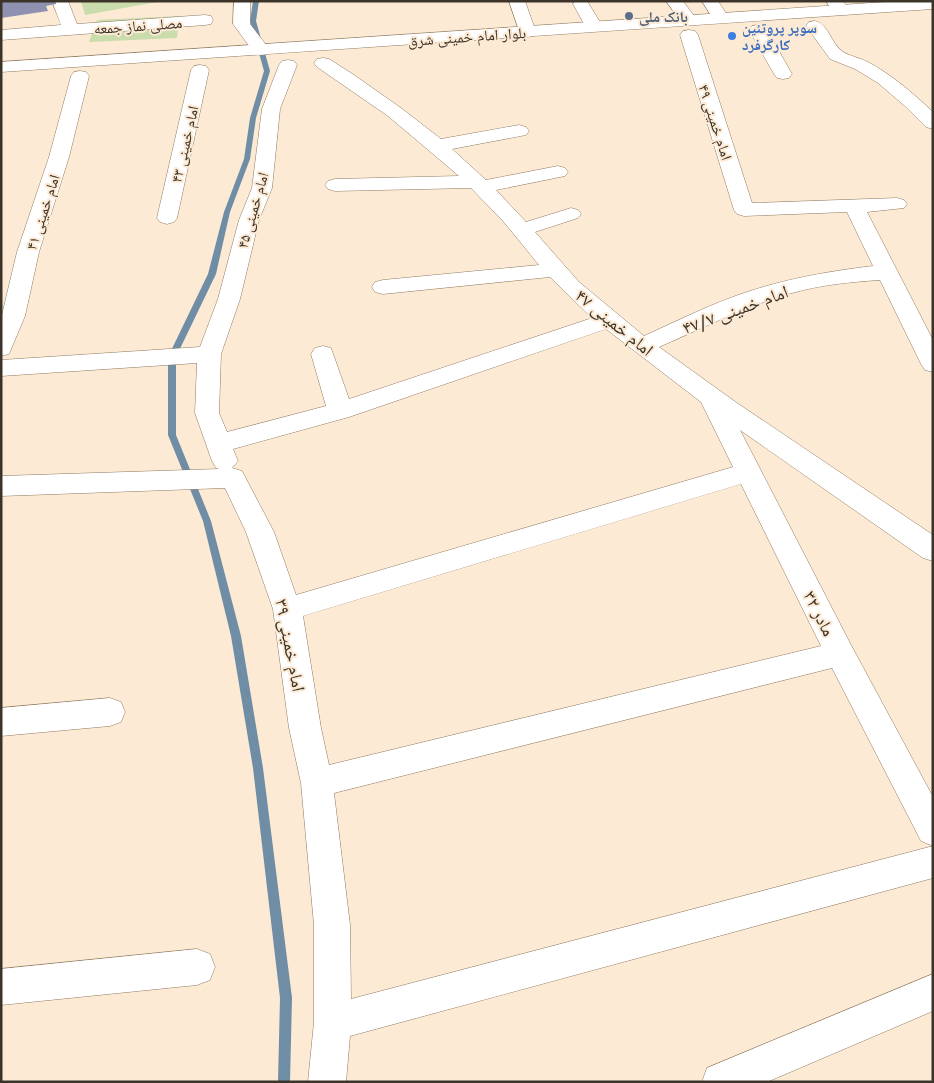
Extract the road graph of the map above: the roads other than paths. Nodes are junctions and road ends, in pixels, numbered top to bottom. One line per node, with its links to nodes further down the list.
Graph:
1 (60, 1): 16 (street, مصلی نماز جمعه)
2 (242, 1): 20 (street)
3 (517, 1): 18 (street)
4 (674, 1): 15 (street)
5 (710, 1): 10 (street)
6 (904, 3): 8 (street, بلوار امام خمینی شرق); 9 (street, بلوار امام خمینی شرق)
7 (581, 4): 14 (street)
8 (933, 4)
9 (838, 6): 10 (street, بلوار امام خمینی شرق)
10 (721, 18): 15 (street, بلوار امام خمینی شرق)
11 (933, 18): 13 (street, بلوار امام خمینی شرق)
12 (204, 20): 16 (street, مصلی نماز جمعه)
13 (815, 26): 17 (street, بلوار امام خمینی شرق); 31 (street)
14 (594, 27): 15 (street, بلوار امام خمینی شرق); 18 (street, بلوار امام خمینی شرق)
15 (689, 28): 17 (street, بلوار امام خمینی شرق); 21 (street, بلوار امام خمینی شرق); 38 (street, امام خمینی ۴۹)
16 (70, 30): 19 (street, مصلی نماز جمعه)
17 (758, 30): 28 (street)
18 (527, 32): 20 (street, بلوار امام خمینی شرق)
19 (1, 35)
20 (261, 50): 27 (street, بلوار امام خمینی شرق)
21 (444, 54)
22 (351, 61): 23 (street, بلوار امام خمینی شرق)
23 (323, 63): 24 (street, بلوار امام خمینی شرق); 33 (street, امام خمینی ۴۷)
24 (271, 66): 26 (street, بلوار امام خمینی شرق); 49 (street, امام خمینی ۴۵)
25 (1, 67): 27 (street, بلوار امام خمینی شرق)
26 (200, 70): 29 (street, بلوار امام خمینی شرق); 40 (street, امام خمینی ۴۳)
27 (49, 71): 29 (street, بلوار امام خمینی شرق); 30 (street, بلوار امام خمینی شرق)
28 (783, 74)
29 (80, 76): 48 (street, امام خمینی ۴۱)
30 (1, 80)
31 (933, 123)
32 (520, 131): 33 (street)
33 (437, 146): 36 (street, امام خمینی ۴۷)
34 (558, 172): 36 (street)
35 (335, 185): 36 (street)
36 (479, 185): 41 (street, امام خمینی ۴۷)
37 (897, 204): 38 (street)
38 (854, 206): 43 (street)
39 (571, 214): 41 (street)
40 (167, 218)
41 (521, 230): 42 (street, امام خمینی ۴۷)
42 (555, 270): 44 (street); 45 (street, امام خمینی ۴۷)
43 (887, 272): 46 (street); 47 (street, امام خمینی ۴۷/۷)
44 (383, 287)
45 (610, 320): 47 (street, امام خمینی ۴۷); 54 (street)
46 (925, 334): 51 (street)
47 (644, 345): 53 (street, امام خمینی ۴۷)
48 (1, 348)
49 (209, 354): 52 (street); 55 (street, امام خمینی ۴۵)
50 (323, 354): 54 (street)
51 (933, 364)
52 (1, 368)
53 (710, 395): 56 (street, مادر ۳۲); 59 (street, امام خمینی ۴۷)
54 (340, 410): 55 (street)
55 (218, 444): 57 (street, امام خمینی ۳۹)
56 (749, 472): 60 (street); 61 (street, مادر ۳۲)
57 (233, 478): 58 (street); 60 (street, امام خمینی ۳۹)
58 (1, 486)
59 (933, 550)
60 (287, 609): 64 (street, امام خمینی ۳۹)
61 (840, 654): 64 (street); 65 (street, مادر ۳۲)
62 (110, 712): 63 (street)
63 (1, 722)
64 (317, 783): 70 (street, امام خمینی ۳۹)
65 (933, 830)
66 (933, 862): 70 (street)
67 (197, 967): 68 (street)
68 (1, 986)
69 (933, 992): 72 (street)
70 (333, 1022): 71 (street, امام خمینی ۳۹)
71 (327, 1082)
72 (721, 1082)

